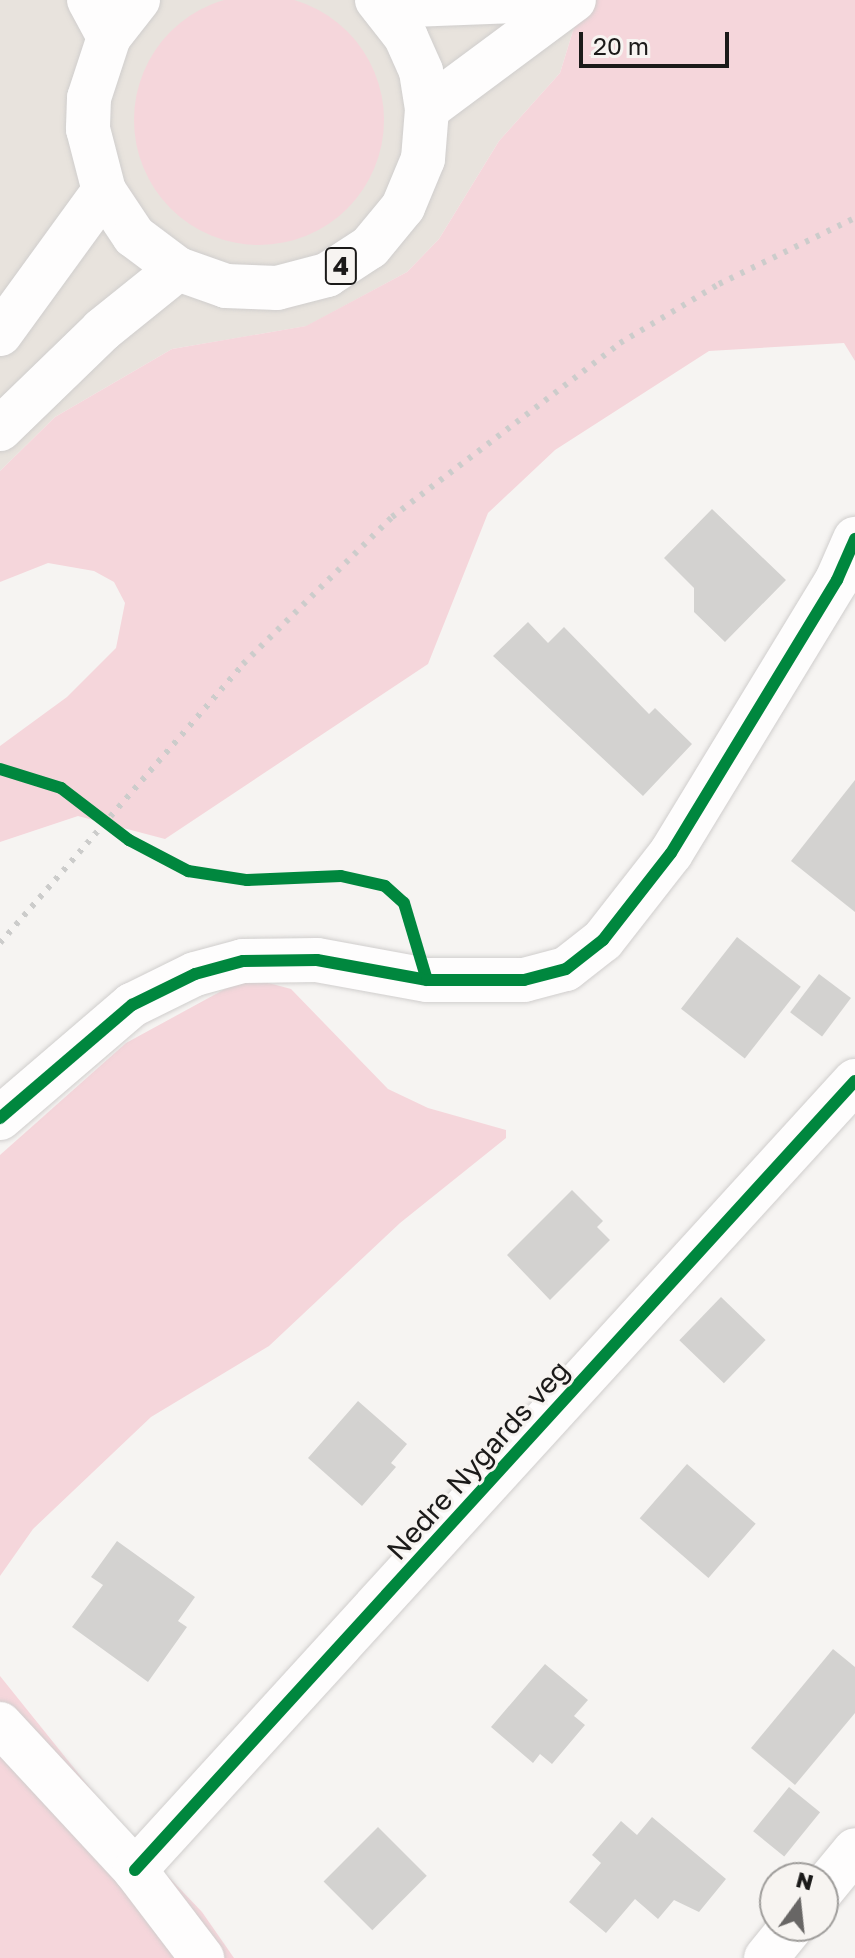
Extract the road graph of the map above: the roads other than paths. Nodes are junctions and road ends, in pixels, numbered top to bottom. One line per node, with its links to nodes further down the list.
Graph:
1 (138, 0): 5 (main road, 4)
2 (541, 0): 4 (main road, 4)
3 (574, 0): 6 (main road)
4 (381, 3): 6 (main road, 4)
5 (99, 18): 7 (main road, 4)
6 (427, 109): 8 (main road, 4)
7 (104, 191): 8 (main road, 4); 9 (main road)
8 (178, 269): 10 (main road)
9 (0, 334)
10 (0, 429)
11 (855, 539): 13 (main road)
12 (855, 1081): 16 (main road, Nedre Nygards veg)
13 (0, 1118)
14 (0, 1724): 16 (main road)
15 (855, 1850): 17 (main road)
16 (135, 1870): 19 (main road)
17 (839, 1870)
18 (779, 1942): 20 (main road)
19 (202, 1958)
20 (766, 1958)

